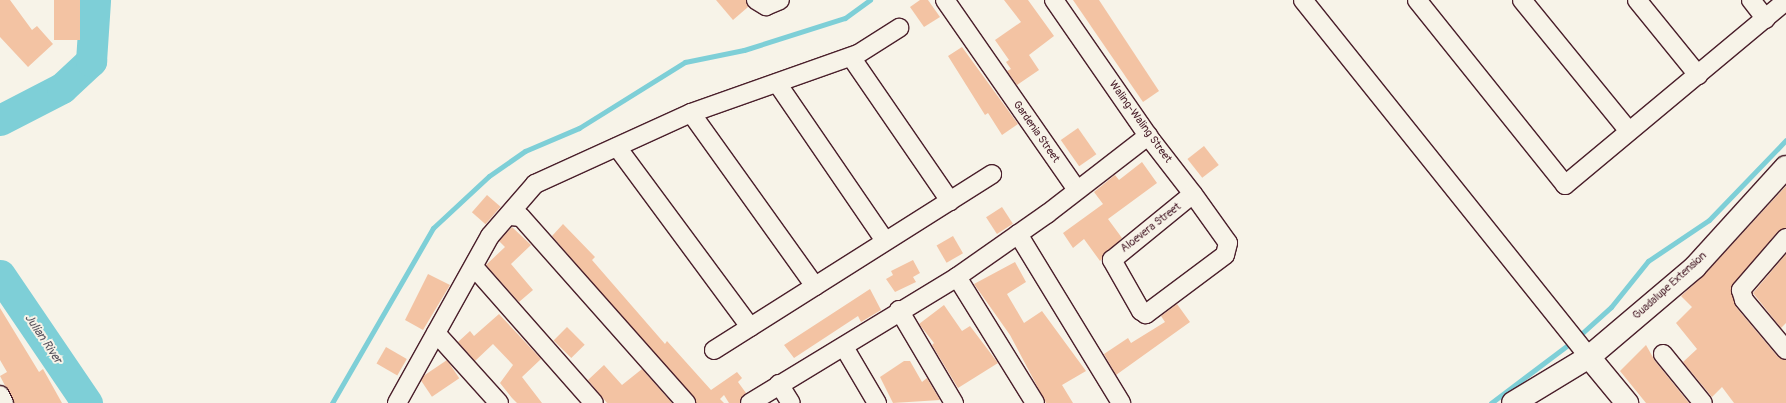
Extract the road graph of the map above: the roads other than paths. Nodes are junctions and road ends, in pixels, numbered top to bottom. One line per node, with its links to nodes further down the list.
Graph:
1 (756, 0): 2 (street)
2 (780, 0)
3 (944, 0): 22 (street, Gardenia Street)
4 (1054, 0): 18 (street, Waling-Waling Street)
5 (1303, 0): 40 (street)
6 (1417, 0): 17 (street)
7 (1522, 0): 17 (street)
8 (1637, 0): 14 (street)
9 (1751, 0): 11 (street)
10 (1786, 1): 11 (street)
11 (1766, 19): 14 (street)
12 (899, 28): 13 (street)
13 (851, 57): 15 (street); 24 (street)
14 (1698, 75): 17 (street)
15 (777, 82): 16 (street); 28 (street)
16 (691, 113): 19 (street); 32 (street)
17 (1629, 131)
18 (1148, 136): 22 (street); 23 (street, Waling-Waling Street)
19 (616, 147): 25 (street); 34 (street)
20 (1786, 167): 40 (street, Guadalupe Extension)
21 (992, 174): 24 (street)
22 (1077, 190): 26 (street)
23 (1193, 194): 29 (street, Waling-Waling Street); 29 (street, Aloevera Street)
24 (950, 201): 28 (street)
25 (511, 216): 30 (street); 47 (street)
26 (1018, 234): 31 (street); 53 (street)
27 (1786, 238): 36 (street)
28 (885, 241): 32 (street)
29 (1229, 246)
30 (474, 267): 35 (street); 46 (street)
31 (957, 277): 33 (street); 52 (street)
32 (815, 286): 34 (street)
33 (899, 310): 37 (street); 51 (street)
34 (750, 327): 38 (street)
35 (436, 333): 44 (street); 45 (street)
36 (1784, 345)
37 (844, 347): 41 (street); 50 (street)
38 (714, 350)
39 (1663, 354): 56 (street)
40 (1589, 357): 54 (street, Guadalupe Extension); 55 (street)
41 (779, 384): 48 (street); 49 (street)
42 (0, 395): 43 (street)
43 (4, 403)
44 (397, 403)
45 (499, 403)
46 (594, 403)
47 (686, 403)
48 (750, 403)
49 (791, 403)
50 (877, 403)
51 (954, 403)
52 (1035, 403)
53 (1121, 403)
54 (1513, 403)
55 (1627, 403)
56 (1703, 403)

